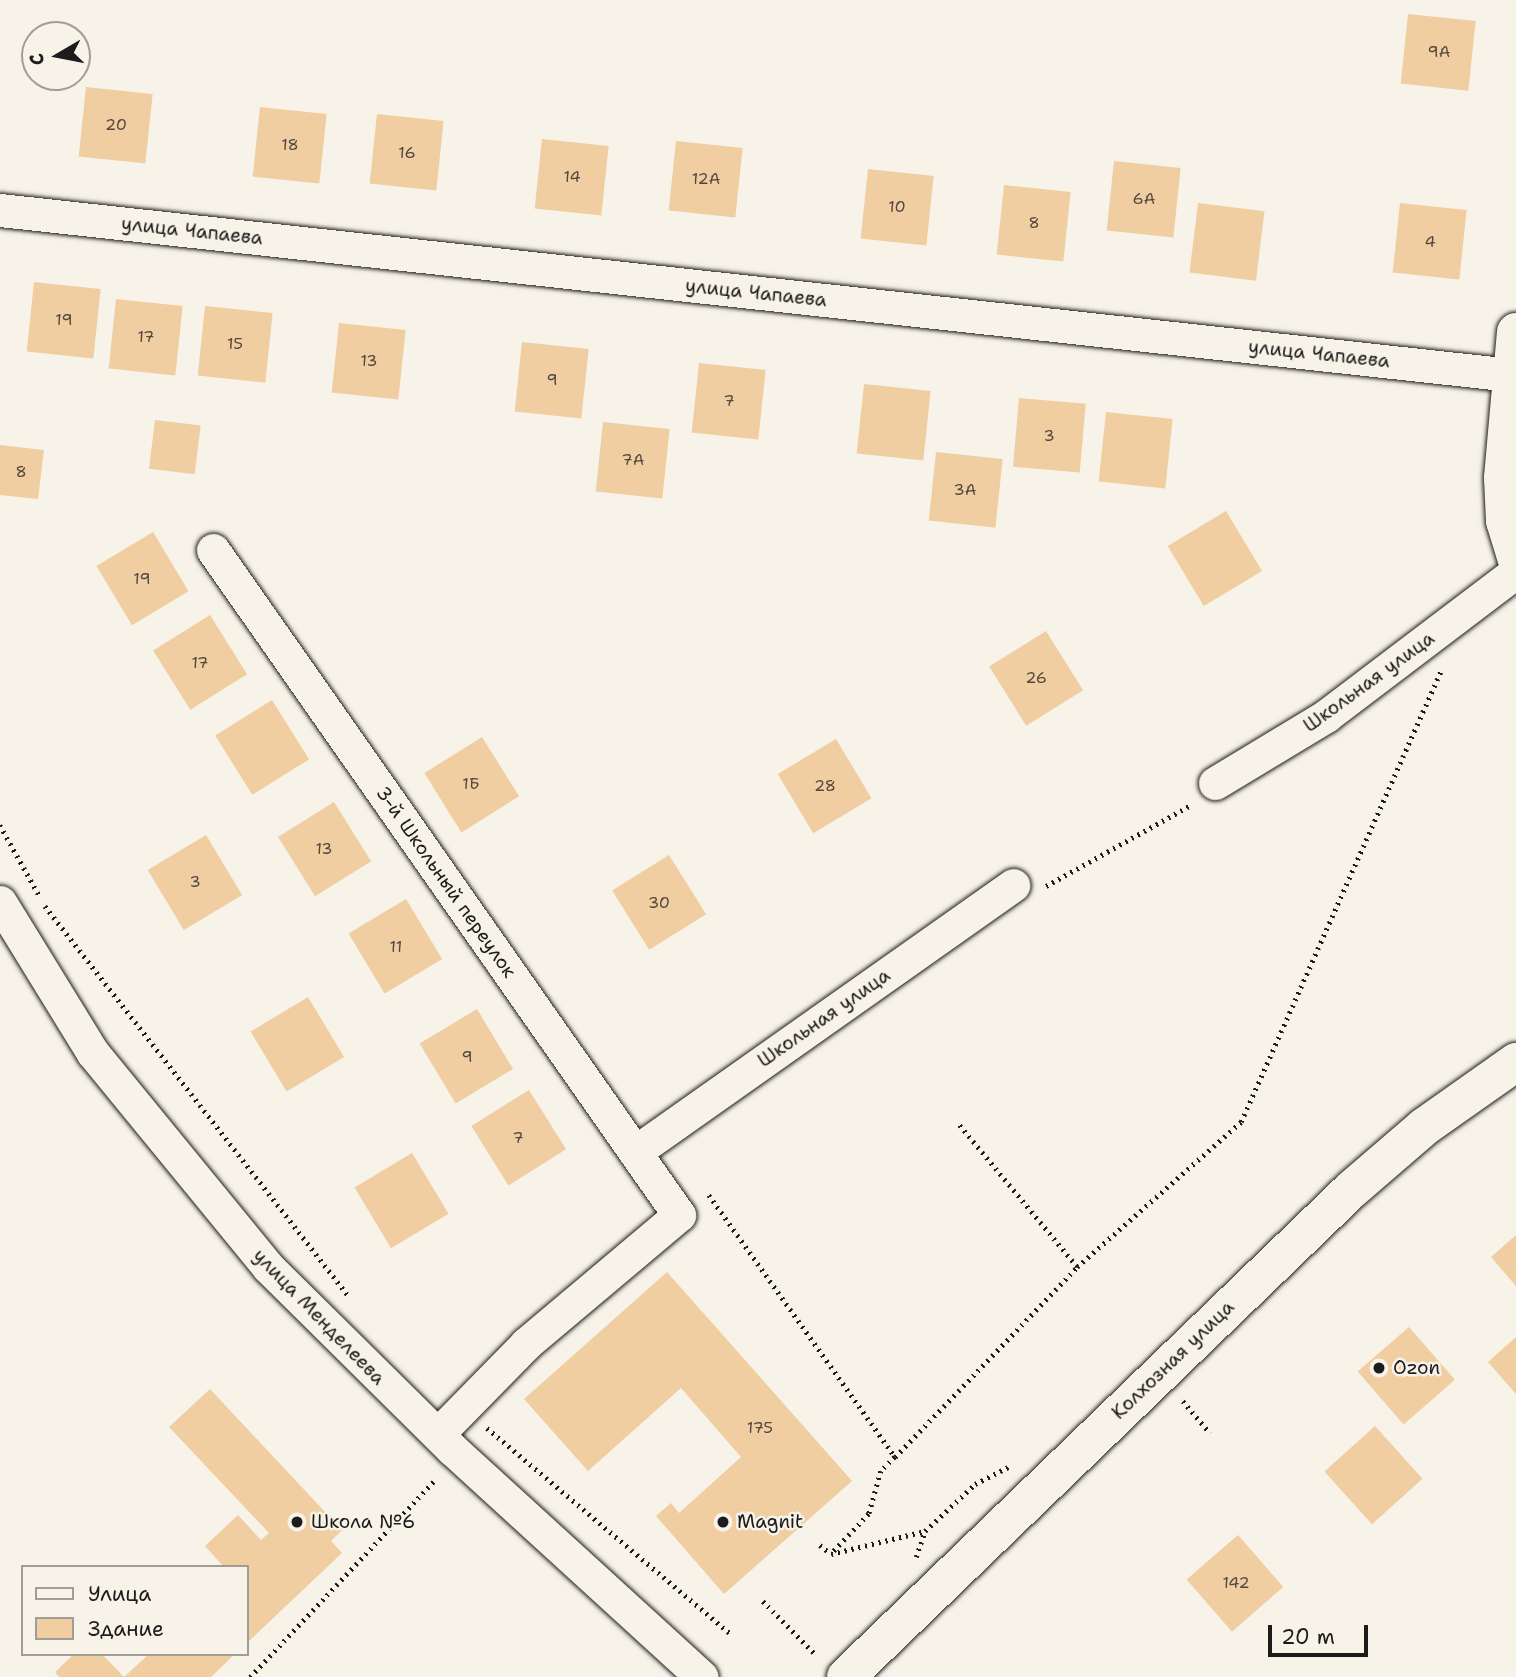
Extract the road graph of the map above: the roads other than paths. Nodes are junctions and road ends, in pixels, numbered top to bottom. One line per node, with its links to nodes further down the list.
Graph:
1 (0, 210): 3 (street, улица Чапаева)
2 (1516, 332): 3 (main road)
3 (1511, 375): 4 (main road)
4 (1511, 518): 6 (main road)
5 (213, 550): 12 (street, 3-й Школьный переулок)
6 (1516, 558)
7 (1516, 572): 8 (street, Школьная улица)
8 (1215, 783)
9 (1013, 885): 12 (street, Школьная улица)
10 (0, 902): 13 (street, улица Менделеева)
11 (1516, 1062): 14 (main road, Колхозная улица)
12 (635, 1152): 13 (street, 3-й Школьный переулок)
13 (449, 1445): 15 (street, улица Менделеева)
14 (834, 1669)
15 (702, 1677)

